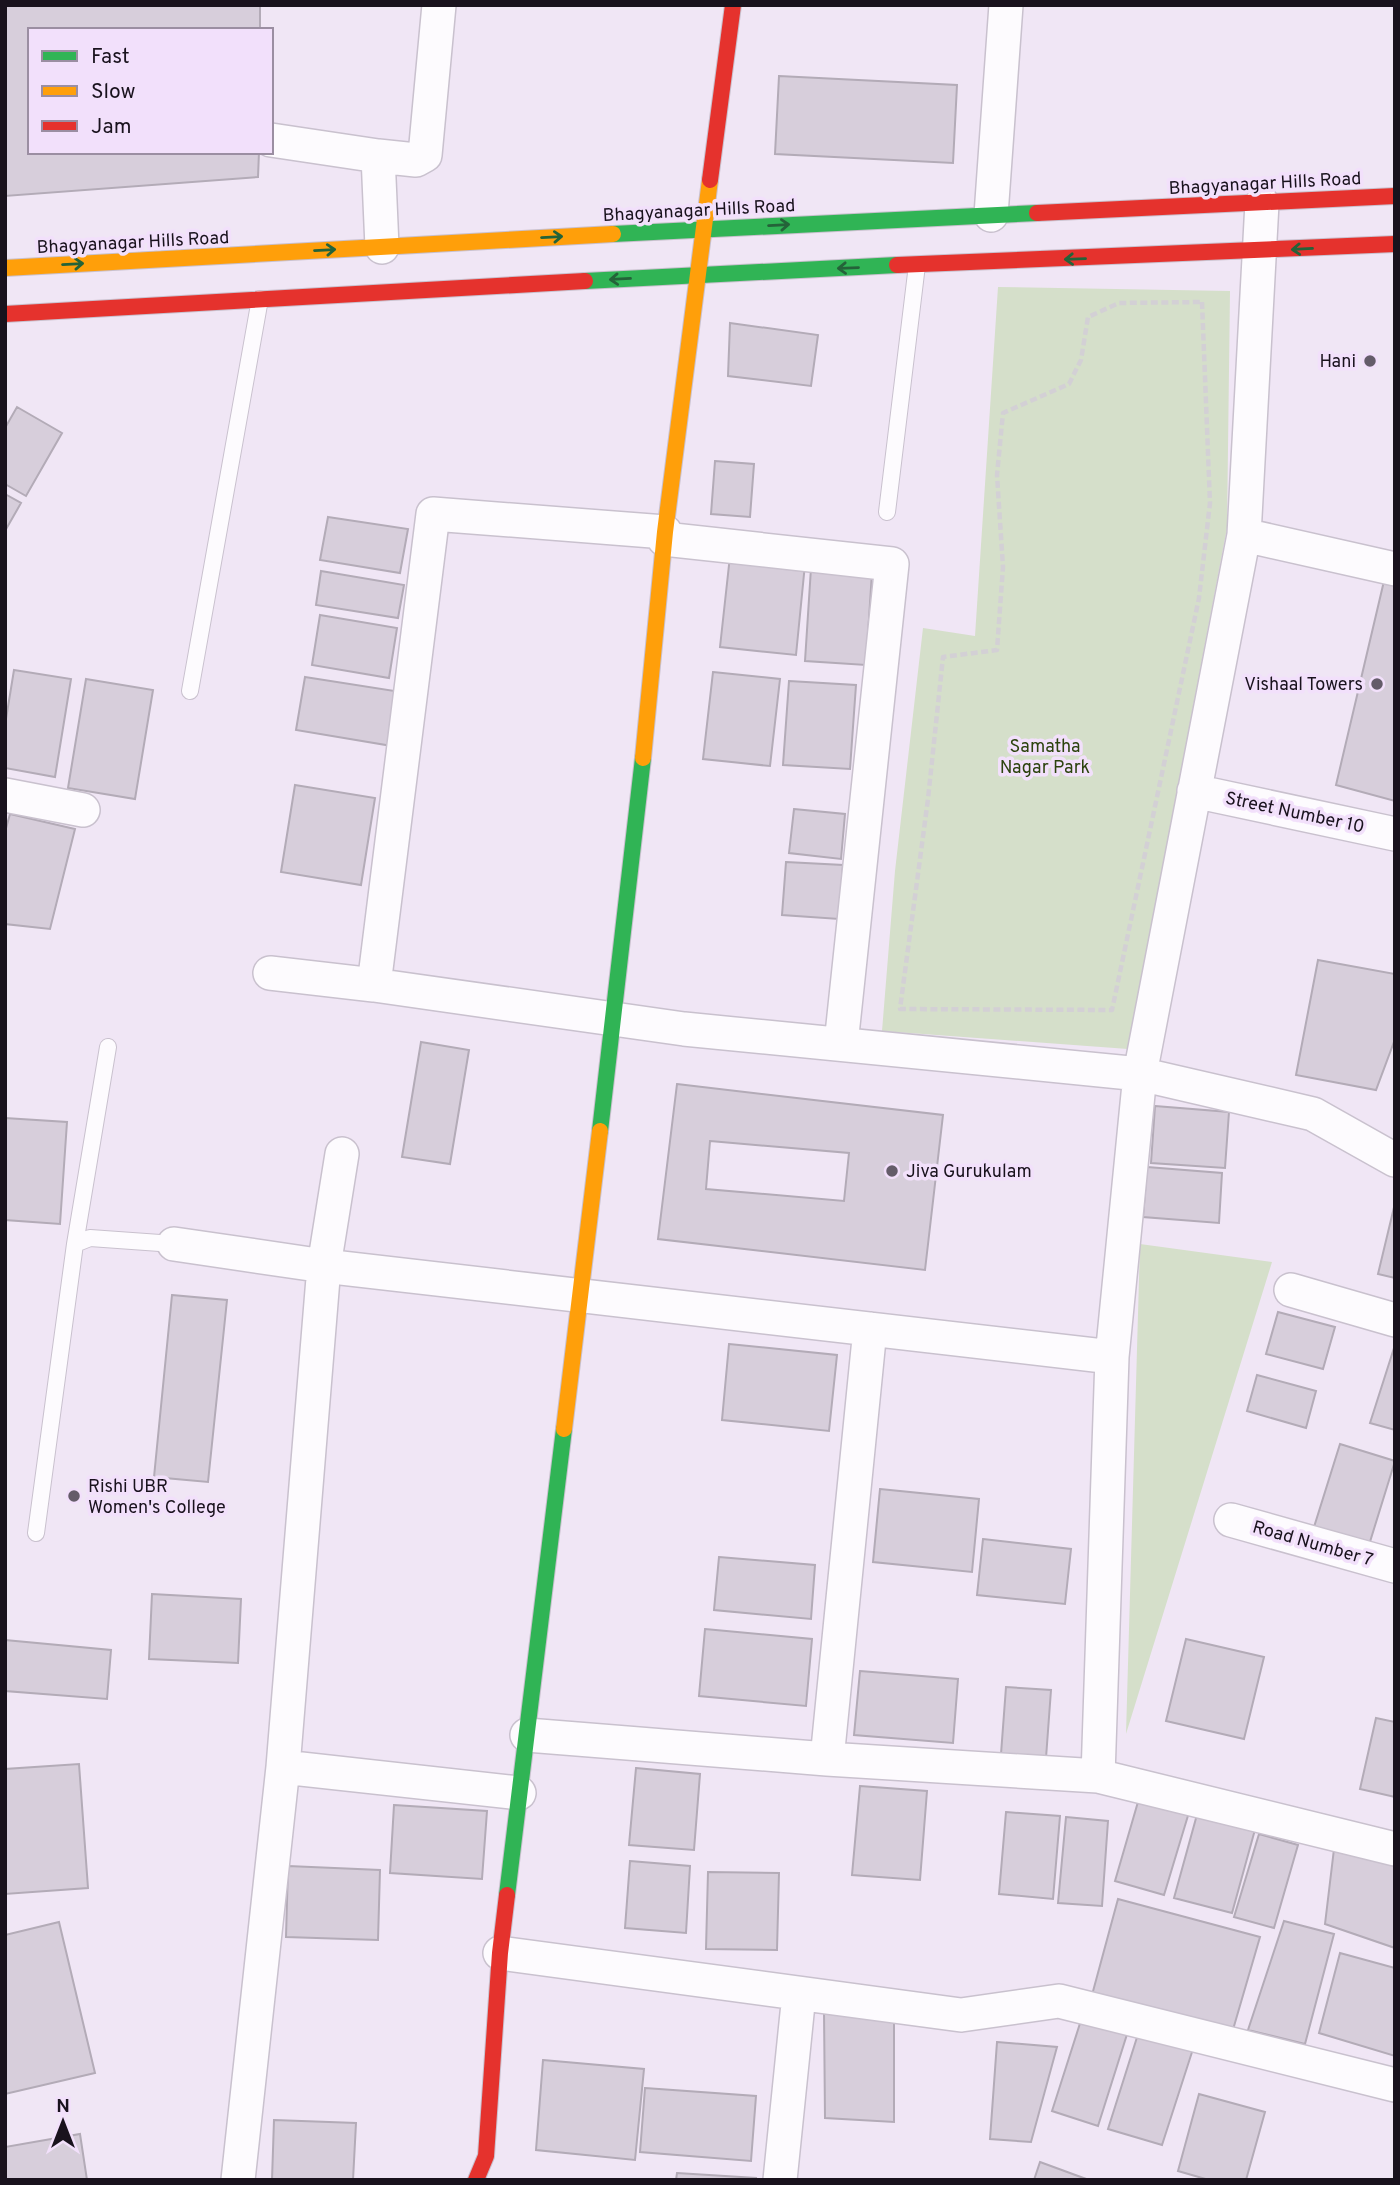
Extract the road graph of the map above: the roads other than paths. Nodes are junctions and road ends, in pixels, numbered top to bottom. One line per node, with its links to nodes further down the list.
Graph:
1 (439, 5): 5 (street)
2 (733, 5): 9 (main road)
3 (1006, 5): 8 (street)
4 (273, 140): 5 (street)
5 (378, 156): 11 (street)
6 (1395, 196): 7 (main road, Bhagyanagar Hills Road)
7 (1262, 203): 8 (main road, Bhagyanagar Hills Road); 12 (street)
8 (991, 215): 9 (main road, Bhagyanagar Hills Road, one-way to 8)
9 (706, 229): 11 (main road, Bhagyanagar Hills Road, one-way to 9); 15 (main road)
10 (1395, 244): 12 (main road, one-way to 12)
11 (382, 247): 14 (main road, Bhagyanagar Hills Road, one-way to 11)
12 (1260, 251): 13 (main road, one-way to 13); 19 (street)
13 (917, 265): 15 (main road, one-way to 15); 18 (lane)
14 (5, 268)
15 (700, 274): 16 (main road, one-way to 16); 20 (main road)
16 (260, 299): 17 (main road); 22 (lane)
17 (5, 314)
18 (887, 512)
19 (1244, 535): 21 (street); 23 (street)
20 (664, 536): 28 (street); 29 (main road); 30 (street)
21 (1395, 569)
22 (190, 691)
23 (1194, 791): 26 (street, Street Number 10); 32 (street)
24 (5, 795): 25 (street)
25 (83, 810)
26 (1395, 834)
27 (270, 973): 28 (street)
28 (374, 985): 29 (street)
29 (613, 1020): 30 (street); 39 (main road)
30 (841, 1044): 32 (street)
31 (108, 1047): 35 (lane)
32 (1140, 1074): 34 (street); 42 (street)
33 (342, 1154): 37 (street)
34 (1395, 1160)
35 (75, 1244): 36 (lane); 44 (lane)
36 (174, 1244): 37 (street)
37 (324, 1266): 39 (street); 48 (street)
38 (1292, 1290): 40 (street)
39 (579, 1296): 41 (street); 46 (main road)
40 (1395, 1320)
41 (870, 1329): 42 (street); 47 (street)
42 (1112, 1357): 49 (street)
43 (1231, 1520): 45 (street, Road Number 7)
44 (36, 1533)
45 (1395, 1566)
46 (527, 1735): 47 (street); 50 (main road)
47 (827, 1759): 49 (street)
48 (283, 1767): 50 (street); 56 (street)
49 (1098, 1776): 51 (street)
50 (519, 1793): 52 (main road)
51 (1395, 1849)
52 (500, 1953): 53 (street); 55 (main road)
53 (799, 1994): 54 (street); 59 (street)
54 (1395, 2085)
55 (486, 2156): 57 (main road); 58 (main road)
56 (238, 2180)
57 (476, 2180)
58 (494, 2180)
59 (780, 2180)

